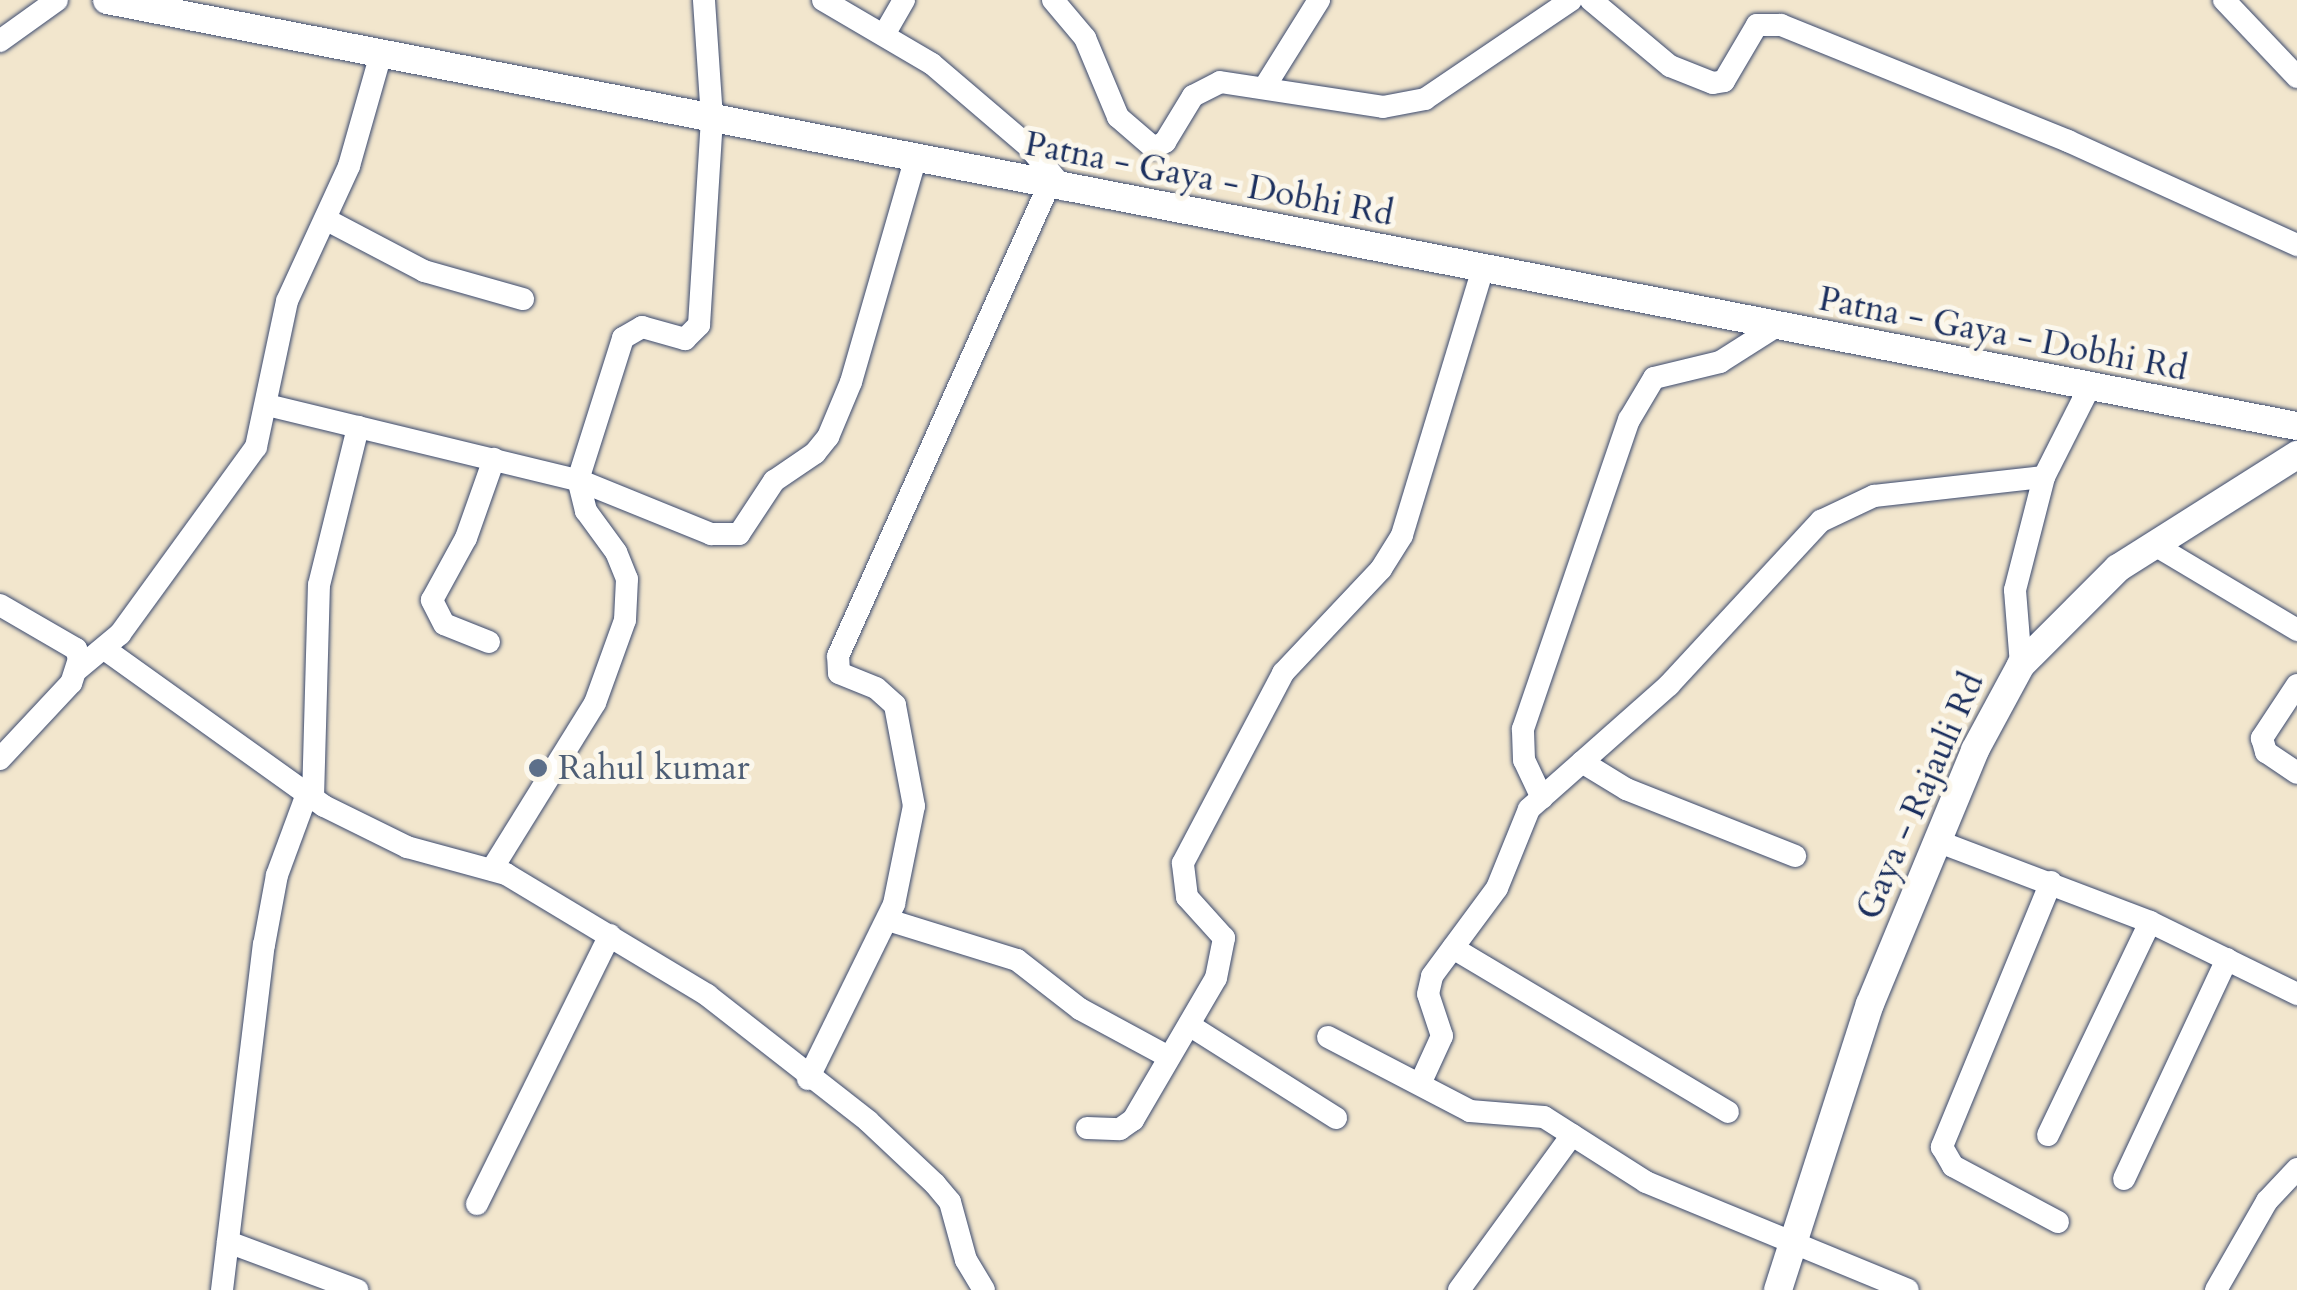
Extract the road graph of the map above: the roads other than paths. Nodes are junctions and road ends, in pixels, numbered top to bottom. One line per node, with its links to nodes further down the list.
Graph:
1 (57, 0): 12 (street)
2 (106, 0): 13 (main road, Patna - Gaya - Dobhi Rd)
3 (704, 0): 16 (street)
4 (822, 0): 11 (street)
5 (904, 0): 11 (street)
6 (1053, 0): 15 (street)
7 (1319, 0): 15 (street)
8 (1572, 0): 15 (street)
9 (1591, 0): 20 (street)
10 (2224, 0): 14 (street)
11 (885, 33): 18 (street)
12 (0, 41)
13 (380, 57): 16 (main road, Patna - Gaya - Dobhi Rd); 19 (street)
14 (2297, 77)
15 (1264, 88)
16 (712, 118): 17 (main road, Patna - Gaya - Dobhi Rd); 31 (street)
17 (916, 157): 18 (main road, Patna - Gaya - Dobhi Rd); 31 (street)
18 (1057, 188): 21 (main road, Patna - Gaya - Dobhi Rd); 49 (street)
19 (327, 220): 22 (street); 25 (street)
20 (2297, 245)
21 (1482, 272): 23 (main road, Patna - Gaya - Dobhi Rd); 55 (street)
22 (522, 299)
23 (1772, 328): 24 (main road, Patna - Gaya - Dobhi Rd); 44 (street)
24 (2089, 388): 26 (main road, Patna - Gaya - Dobhi Rd); 30 (street)
25 (267, 405): 27 (street); 36 (street)
26 (2297, 426)
27 (358, 427): 29 (street); 43 (street)
28 (2297, 456): 32 (main road, Gaya - Rajauli Rd)
29 (494, 459): 31 (street); 35 (street)
30 (2044, 477): 37 (street); 41 (street)
31 (578, 480): 47 (street)
32 (2153, 544): 34 (street); 37 (main road, Gaya - Rajauli Rd)
33 (0, 605): 38 (street)
34 (2297, 630)
35 (489, 642)
36 (106, 650): 38 (street); 43 (street)
37 (2021, 665): 45 (main road, Gaya - Rajauli Rd)
38 (78, 669): 40 (street)
39 (2297, 685): 42 (street)
40 (0, 759)
41 (1582, 762): 44 (street); 46 (street)
42 (2297, 773)
43 (310, 796): 47 (street); 69 (street)
44 (1542, 798): 52 (street)
45 (1937, 840): 48 (street); 70 (main road, Gaya - Rajauli Rd)
46 (1796, 856)
47 (492, 869): 51 (street)
48 (2051, 882): 50 (street); 68 (street)
49 (888, 920): 57 (street); 58 (street)
50 (2150, 922): 53 (street); 64 (street)
51 (610, 935): 58 (street); 67 (street)
52 (1453, 948): 59 (street); 60 (street)
53 (2227, 959): 54 (street); 66 (street)
54 (2297, 994)
55 (1189, 1025): 57 (street); 61 (street)
56 (1328, 1037): 59 (street)
57 (1166, 1056): 62 (street)
58 (808, 1079): 73 (street)
59 (1420, 1084): 63 (street)
60 (1728, 1112)
61 (1336, 1118)
62 (1087, 1128)
63 (1572, 1135): 70 (street); 74 (street)
64 (2048, 1135)
65 (2297, 1168): 77 (street)
66 (2124, 1178)
67 (477, 1204)
68 (2058, 1222)
69 (228, 1242): 71 (street); 72 (street)
70 (1794, 1242): 75 (main road, Gaya - Rajauli Rd); 76 (street)
71 (222, 1290)
72 (357, 1290)
73 (984, 1290)
74 (1459, 1290)
75 (1778, 1290)
76 (1908, 1290)
77 (2216, 1290)

